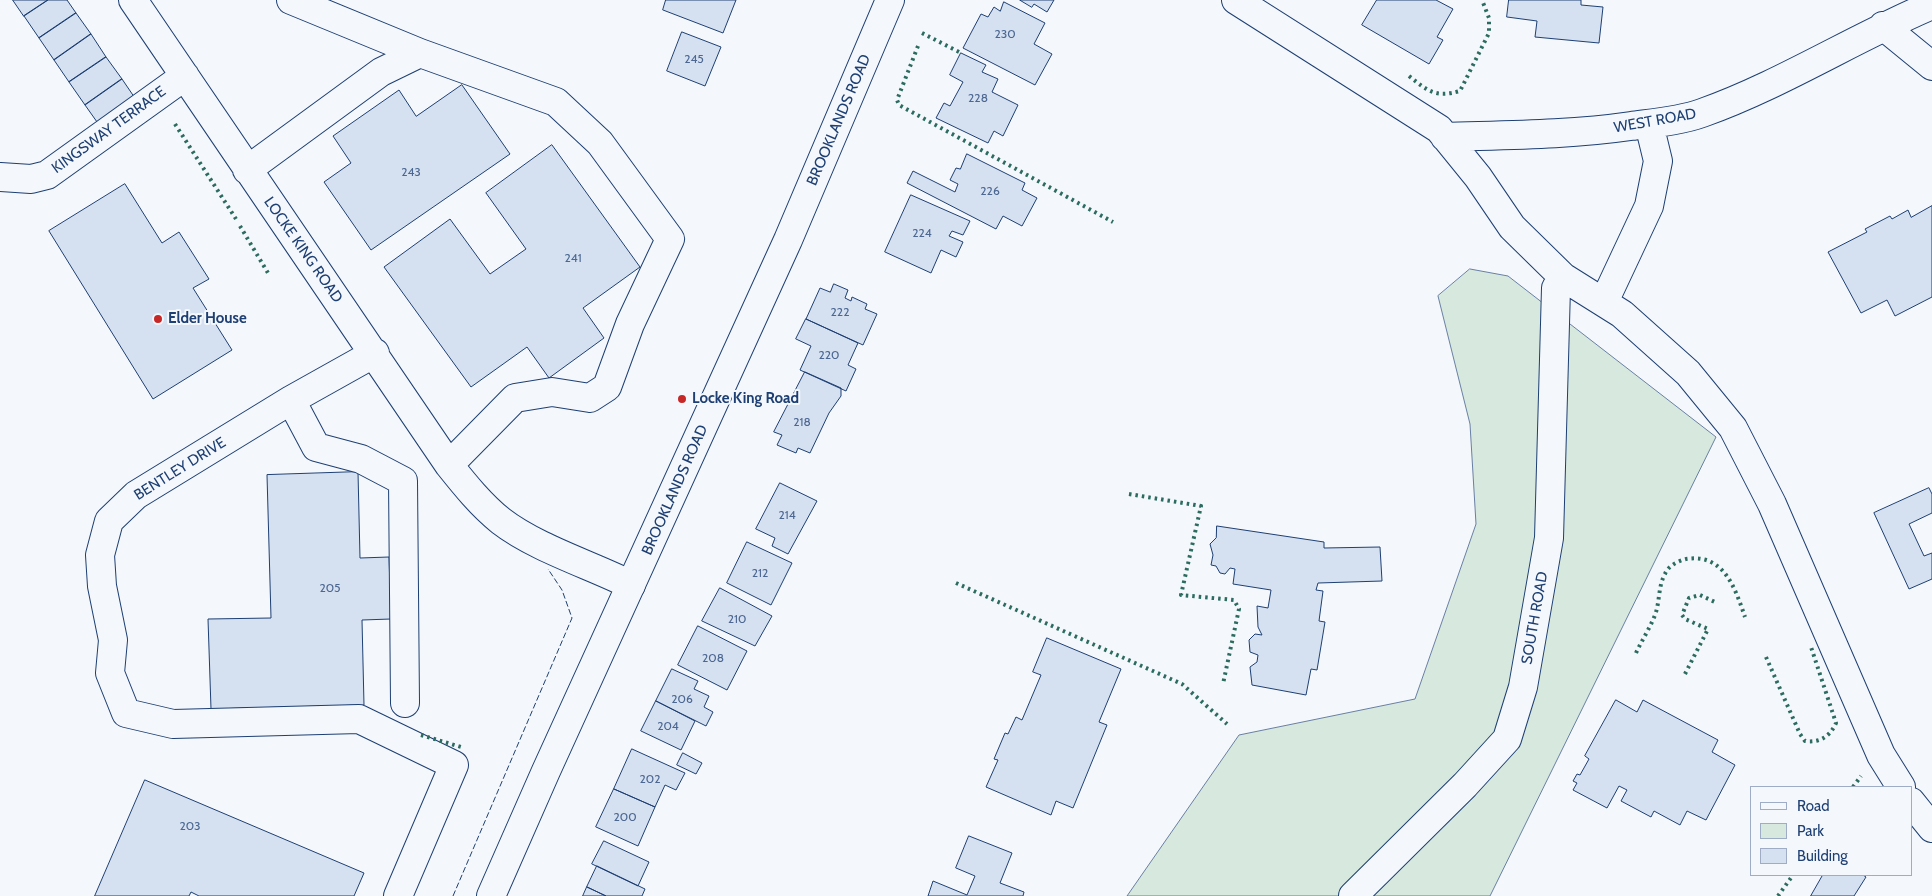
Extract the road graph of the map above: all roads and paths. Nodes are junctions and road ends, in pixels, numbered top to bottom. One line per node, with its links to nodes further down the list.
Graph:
1 (133, 0): 9 (street, LOCKE KING ROAD)
2 (291, 0): 7 (street)
3 (890, 0): 19 (street, BROOKLANDS ROAD)
4 (1236, 0): 11 (street)
5 (1932, 5): 6 (street, WEST ROAD)
6 (1882, 26): 8 (street); 10 (street, WEST ROAD)
7 (420, 53): 12 (street); 18 (street)
8 (1932, 66)
9 (185, 76): 12 (street, LOCKE KING ROAD); 13 (street, KINGSWAY TERRACE)
10 (1649, 124): 11 (street, WEST ROAD); 15 (street)
11 (1445, 137): 14 (street)
12 (247, 170): 16 (street, LOCKE KING ROAD)
13 (0, 177)
14 (1563, 277): 15 (street); 26 (street, SOUTH ROAD)
15 (1604, 302): 21 (street)
16 (375, 353): 17 (street, BENTLEY DRIVE); 18 (street, LOCKE KING ROAD)
17 (291, 400): 20 (street); 24 (street, BENTLEY DRIVE)
18 (449, 464): 19 (street, LOCKE KING ROAD)
19 (631, 585): 25 (street, BROOKLANDS ROAD)
20 (405, 703)
21 (1900, 786)
22 (1912, 803): 23 (street)
23 (1932, 828)
24 (398, 896)
25 (491, 896)
26 (1353, 896)

